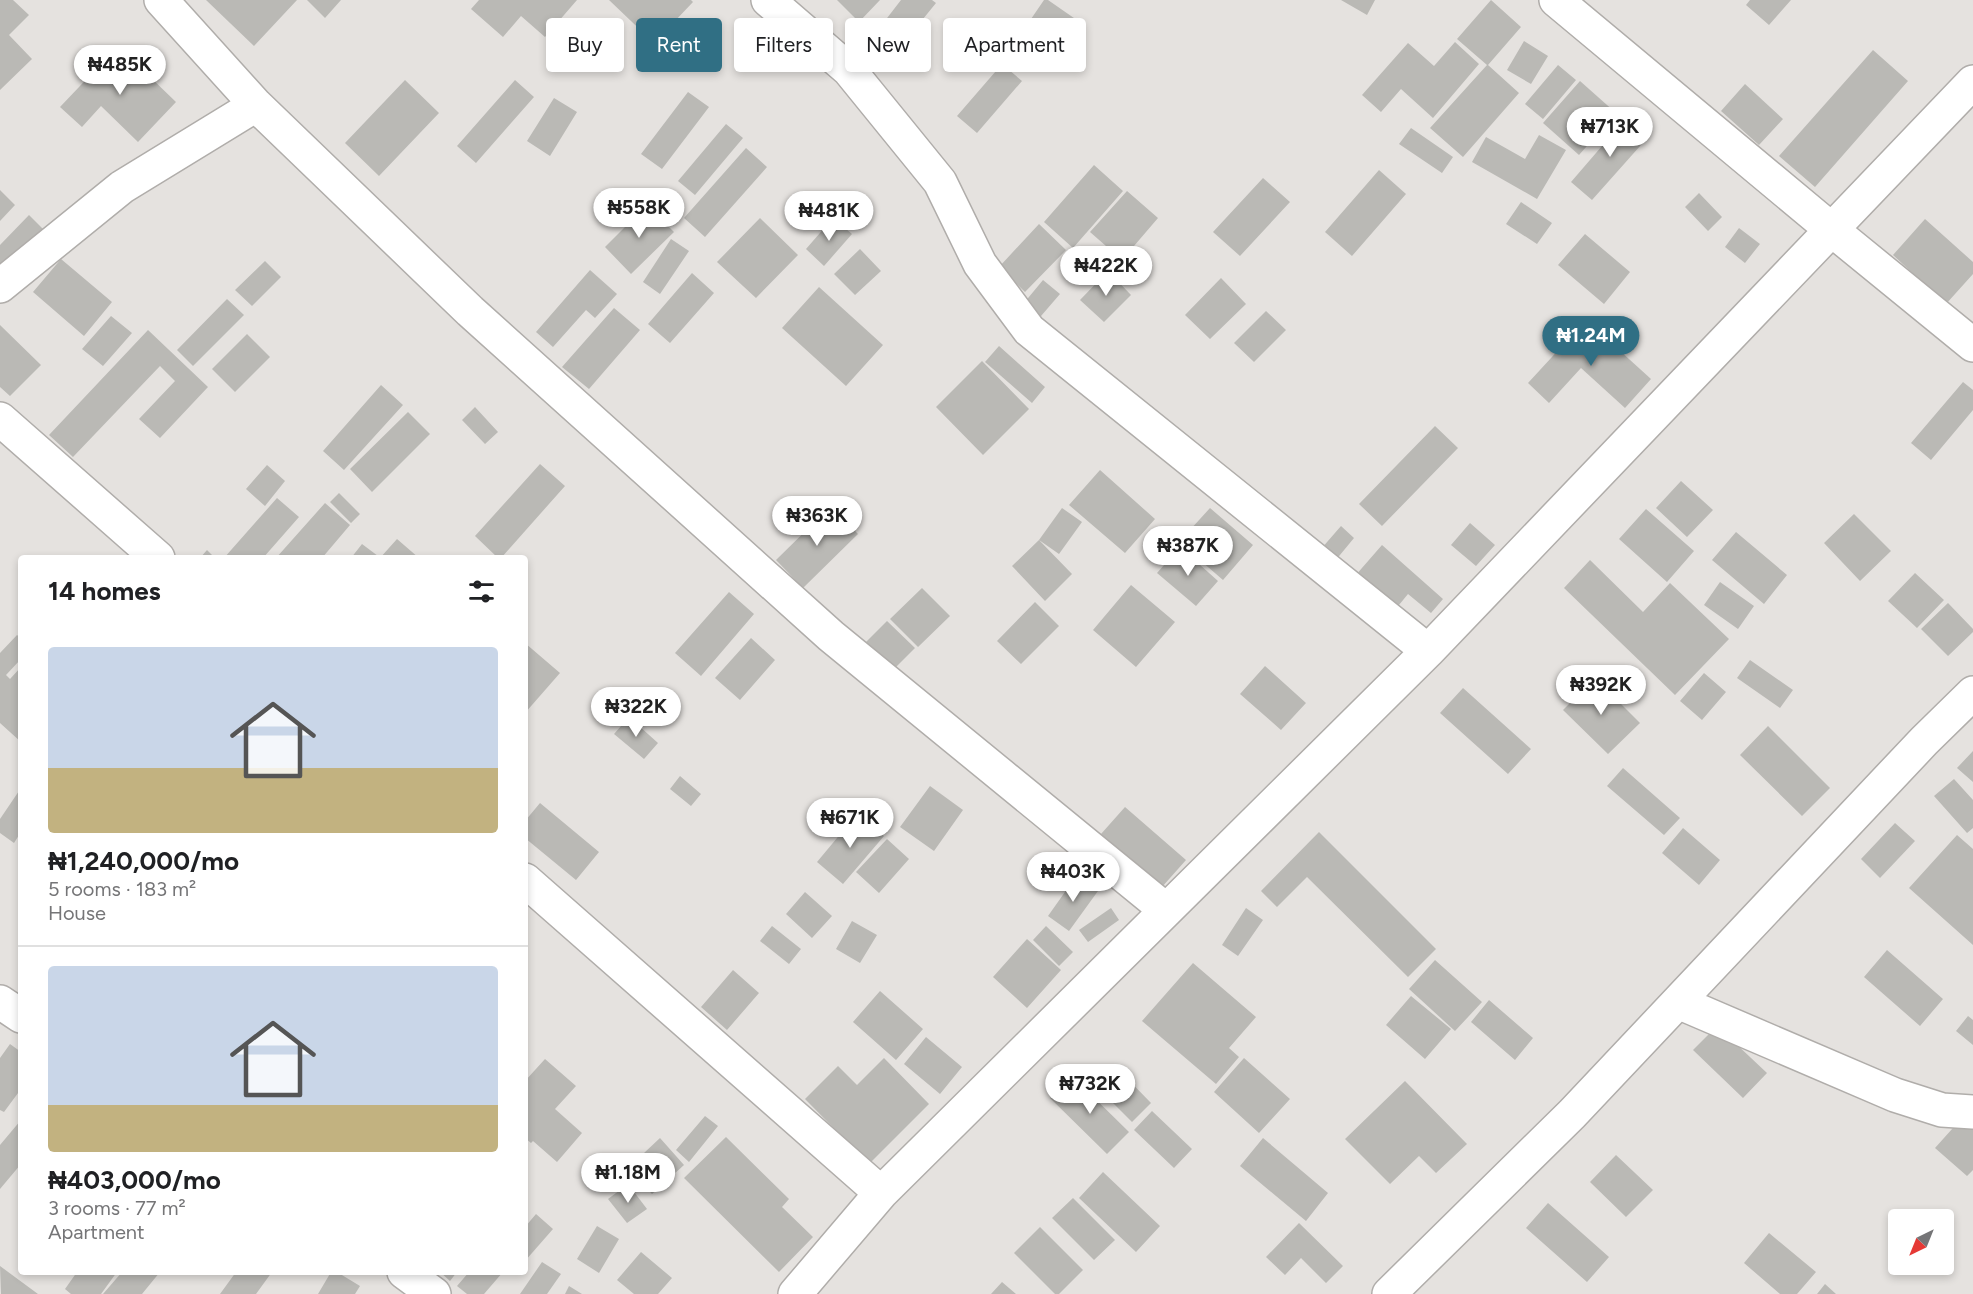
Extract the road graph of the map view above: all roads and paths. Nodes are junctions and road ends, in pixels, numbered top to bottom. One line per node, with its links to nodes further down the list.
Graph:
1 (161, 0): 5 (street)
2 (768, 0): 11 (street)
3 (1556, 0): 6 (street)
4 (1973, 82): 6 (street)
5 (256, 105): 7 (street); 14 (street)
6 (1832, 230): 8 (street); 11 (street)
7 (0, 286)
8 (1973, 345)
9 (0, 419): 10 (street)
10 (155, 555)
11 (1428, 651): 14 (street)
12 (1973, 693): 16 (street)
13 (528, 883): 19 (street)
14 (1166, 910): 19 (street)
15 (0, 1002): 17 (street)
16 (1678, 1002): 18 (street); 23 (street)
17 (18, 1014)
18 (1973, 1112)
19 (881, 1193): 22 (street)
20 (408, 1275): 21 (street)
21 (434, 1294)
22 (795, 1294)
23 (1389, 1294)

